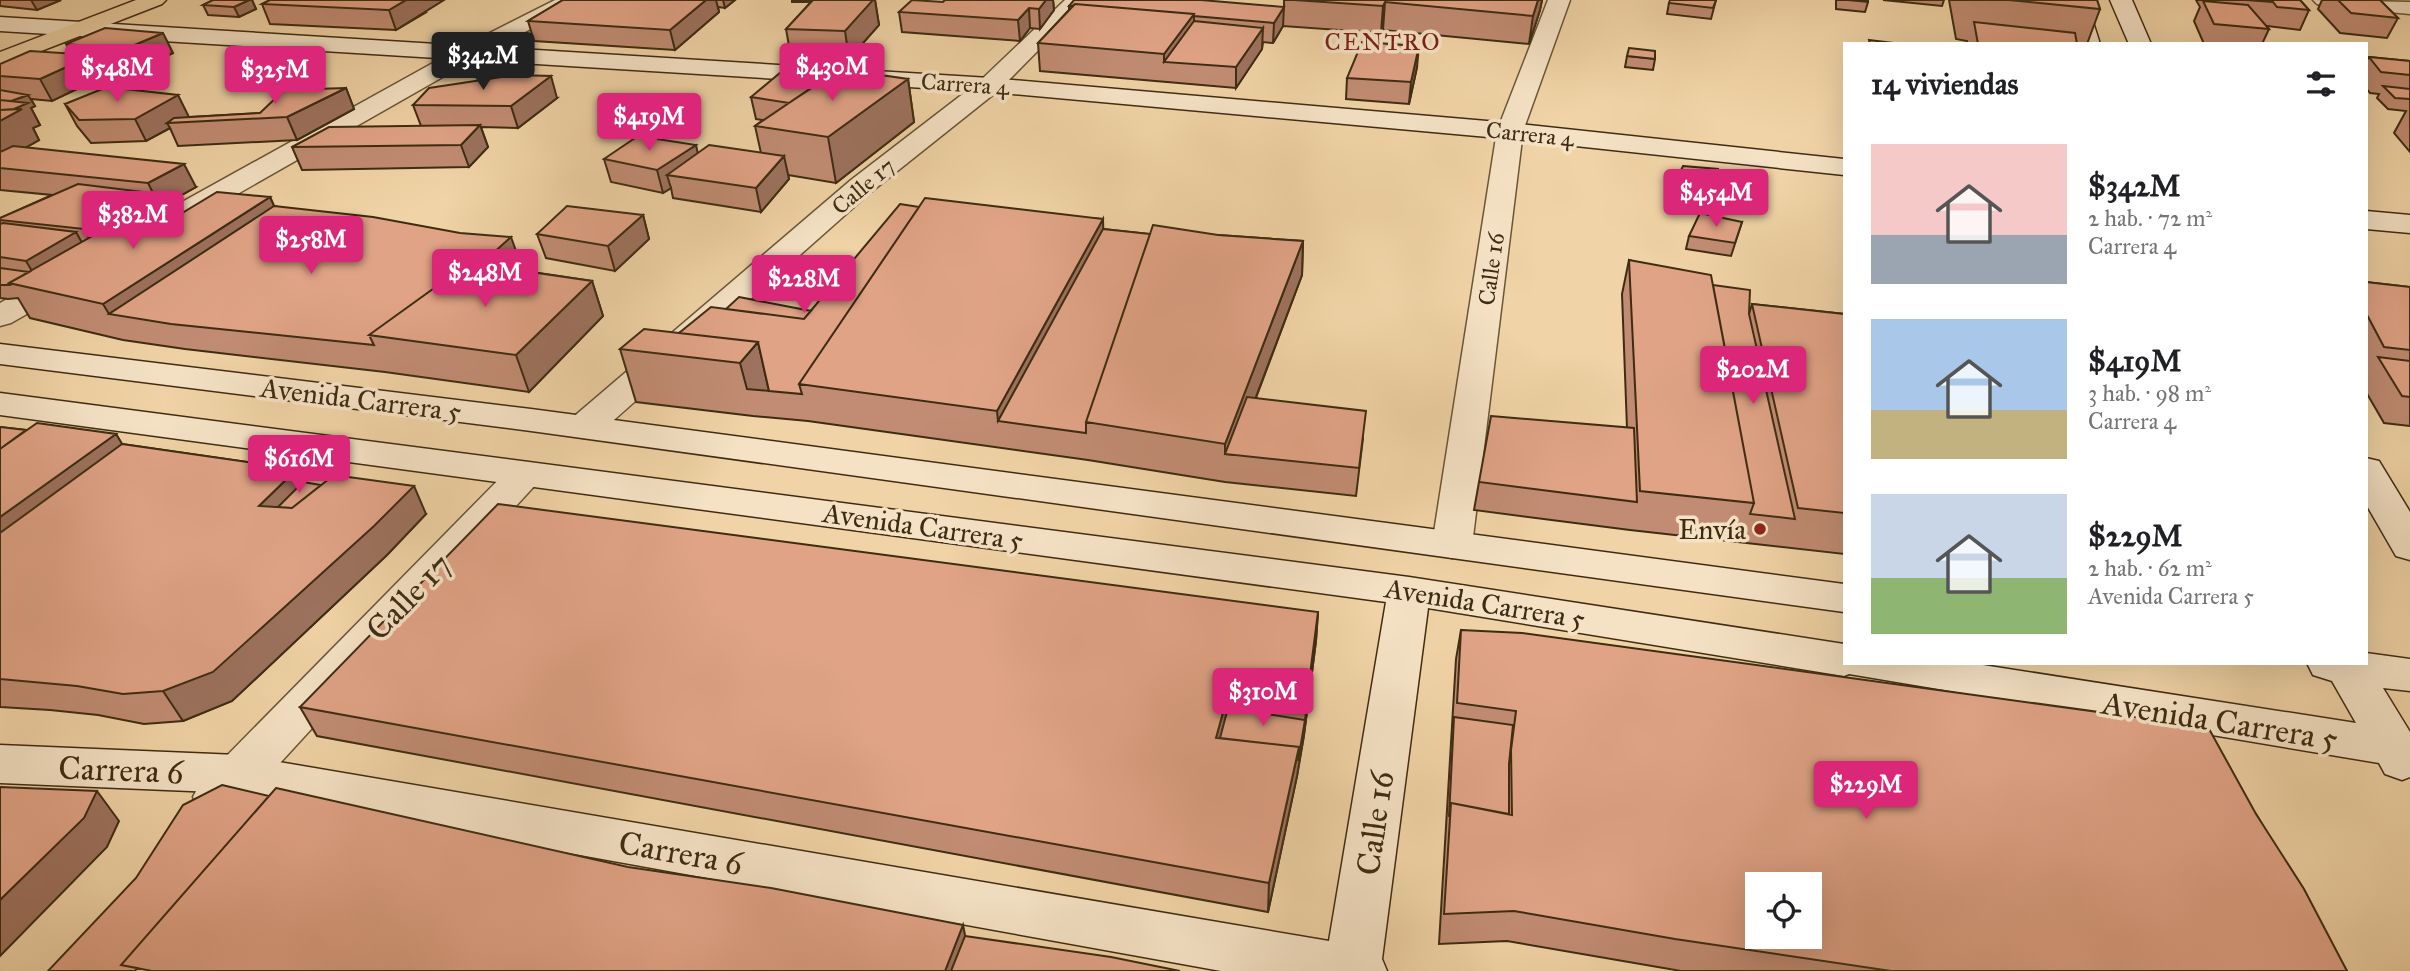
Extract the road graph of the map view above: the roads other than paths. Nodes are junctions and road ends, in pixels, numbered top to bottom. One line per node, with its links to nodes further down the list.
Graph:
1 (108, 0): 10 (main road)
2 (155, 0): 11 (main road)
3 (571, 0): 15 (street)
4 (1077, 0): 17 (street, Calle 17)
5 (1559, 0): 18 (street, Calle 16)
6 (2075, 0): 13 (street)
7 (2121, 0): 14 (street)
8 (2326, 0): 9 (street)
9 (2410, 8)
10 (44, 26): 11 (street, Carrera 4); 12 (street, Carrera 4)
11 (84, 28): 15 (street, Carrera 4); 16 (main road)
12 (4, 37)
13 (2088, 42)
14 (2139, 42)
15 (468, 53): 17 (street, Carrera 4); 22 (street)
16 (0, 60)
17 (990, 85): 18 (street, Carrera 4); 25 (street, Calle 17)
18 (1510, 131): 19 (street, Carrera 4); 28 (street, Calle 16)
19 (1843, 167)
20 (2368, 220): 21 (street)
21 (2410, 224)
22 (0, 316)
23 (0, 354): 25 (street, Avenida Carrera 5)
24 (0, 404): 27 (street, Avenida Carrera 5)
25 (583, 427): 28 (street, Avenida Carrera 5)
26 (2368, 473): 29 (street)
27 (525, 474): 30 (street, Avenida Carrera 5); 39 (street, Calle 17)
28 (1452, 545): 31 (street, Avenida Carrera 5)
29 (2410, 547)
30 (1409, 591): 32 (street, Avenida Carrera 5); 41 (street, Calle 16)
31 (1843, 598)
32 (1843, 660)
33 (1876, 665): 37 (street, Avenida Carrera 5)
34 (2340, 665): 37 (street)
35 (2345, 665): 36 (street)
36 (2410, 675)
37 (2405, 757)
38 (0, 764): 39 (street, Carrera 6)
39 (238, 774): 40 (street, Calle 17); 41 (street, Carrera 6)
40 (194, 825)
41 (1355, 971)

